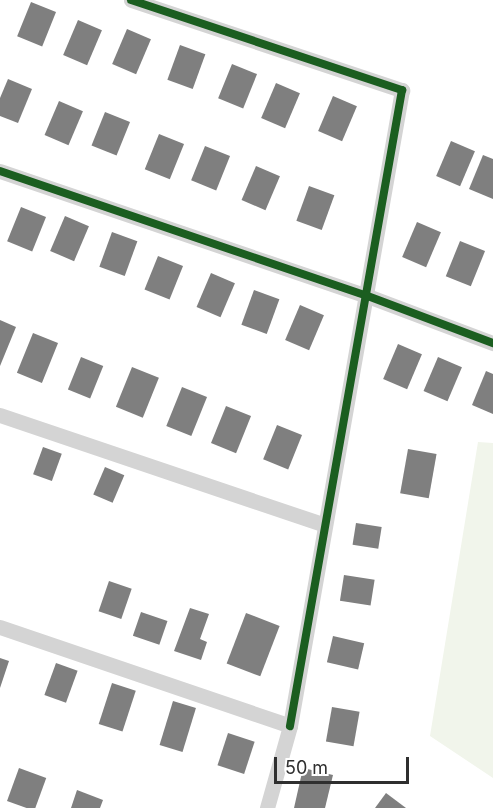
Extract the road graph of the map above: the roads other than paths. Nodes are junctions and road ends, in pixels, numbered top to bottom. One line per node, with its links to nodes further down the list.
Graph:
1 (131, 0): 3 (street)
2 (0, 171): 3 (street)
3 (365, 295): 4 (street); 6 (street)
4 (493, 343)
5 (0, 415): 6 (street)
6 (325, 525): 8 (street)
7 (0, 627): 8 (street)
8 (290, 726): 9 (street)
9 (267, 808)

